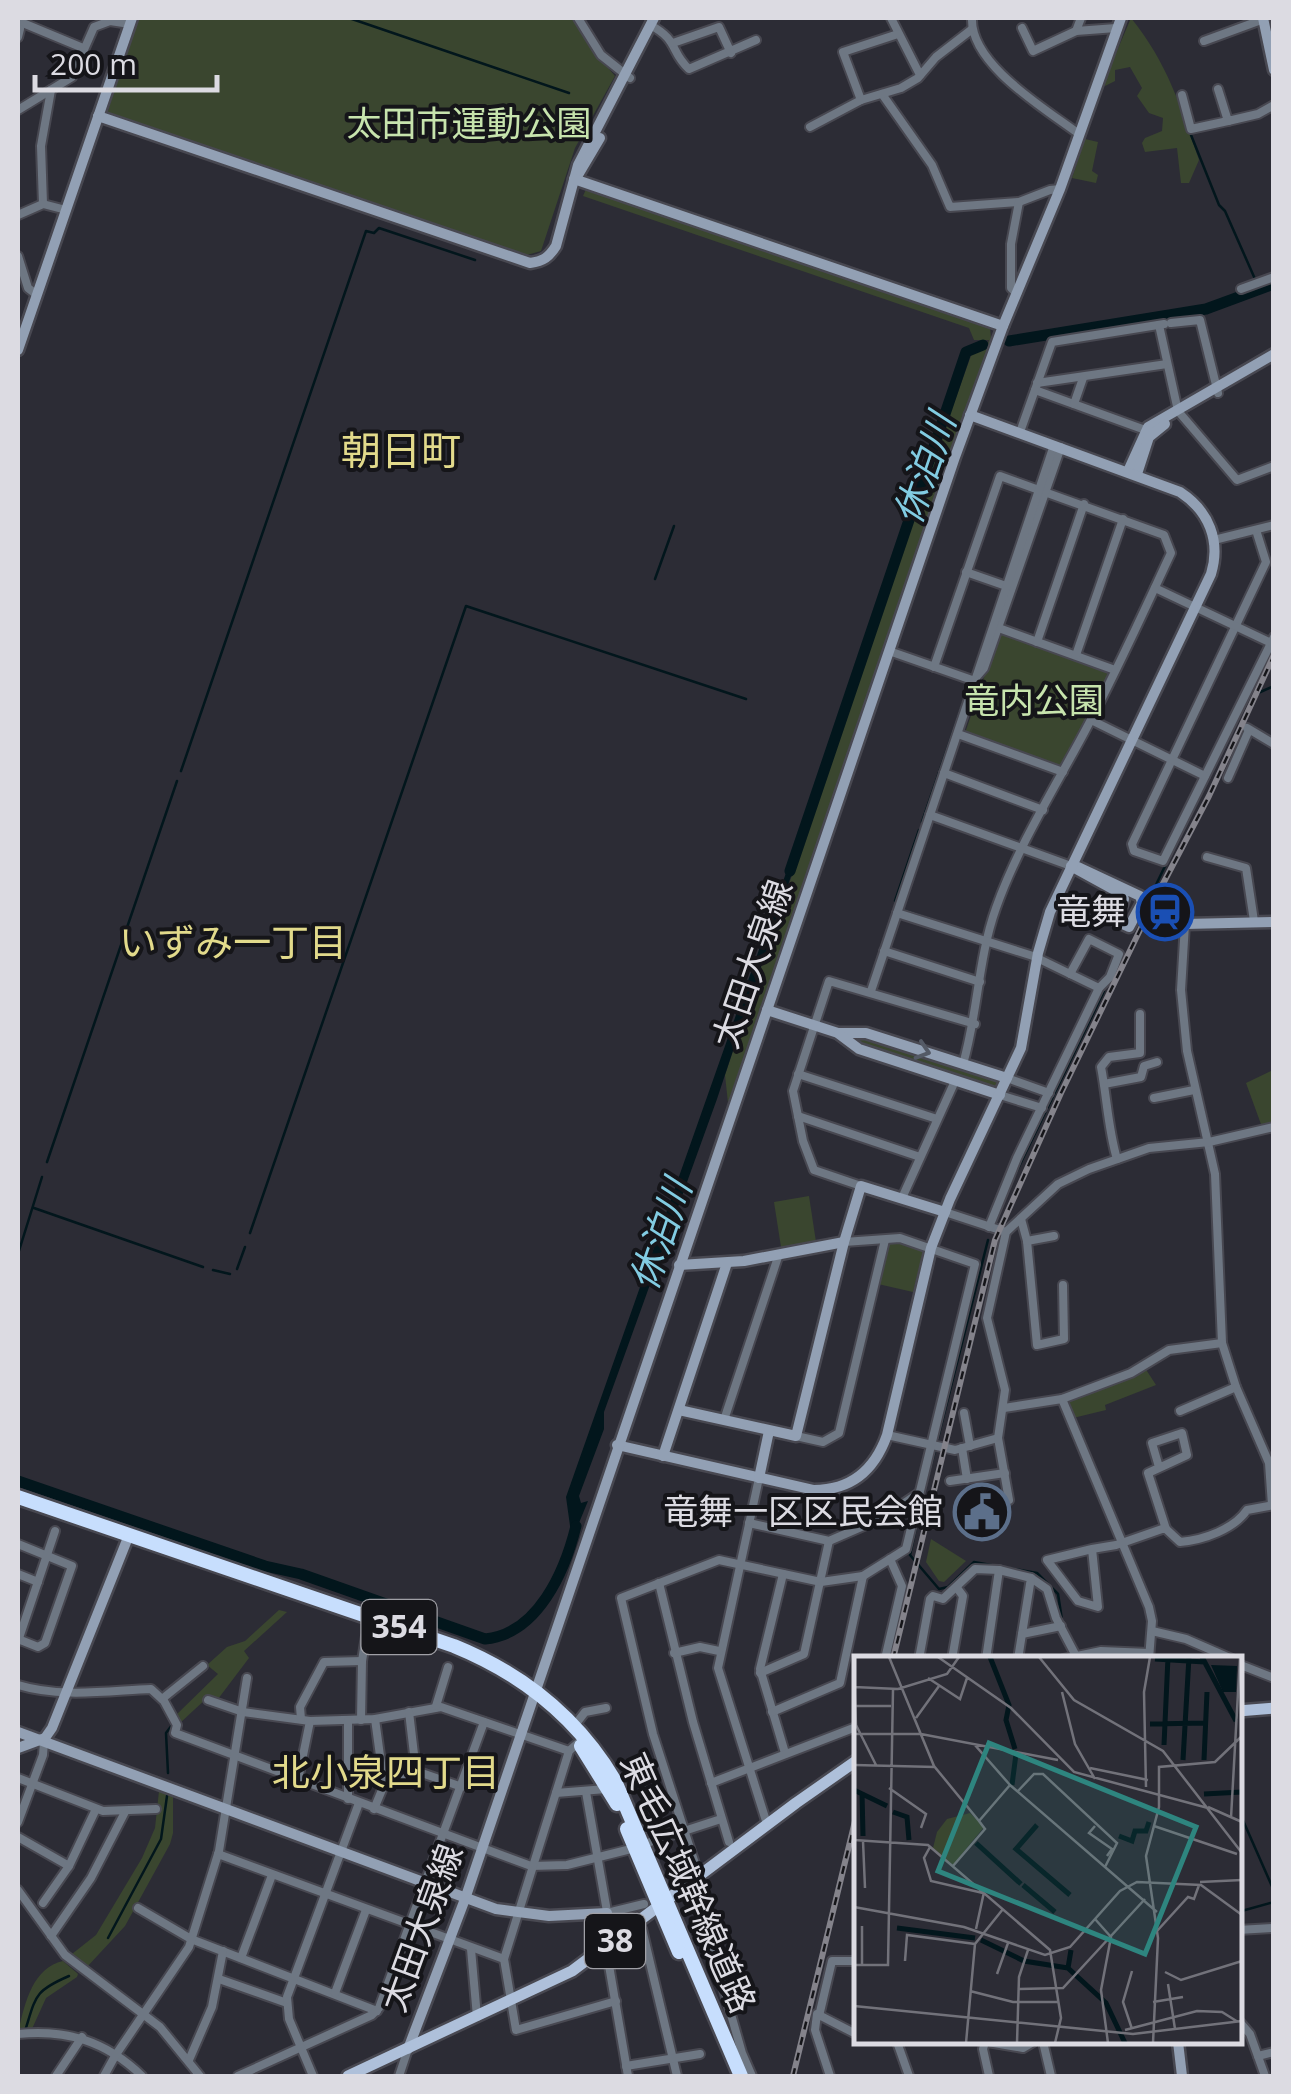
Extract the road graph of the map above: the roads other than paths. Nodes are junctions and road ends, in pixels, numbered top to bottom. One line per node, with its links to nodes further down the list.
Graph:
1 (578, 18): 24 (street)
2 (890, 18): 15 (street)
3 (972, 18): 13 (street)
4 (1081, 18): 14 (street)
5 (1264, 18): 17 (street); 19 (street)
6 (46, 20): 12 (street)
7 (131, 20): 20 (street); 32 (street)
8 (655, 22): 18 (street); 24 (street)
9 (1118, 23): 14 (street); 35 (street, 太田大泉線)
10 (1022, 28): 14 (street)
11 (18, 29): 12 (street)
12 (40, 30): 20 (street)
13 (971, 30): 23 (street); 35 (street)
14 (1076, 31)
15 (898, 34): 23 (street); 29 (street)
16 (756, 40): 21 (street)
17 (1204, 42)
18 (673, 43): 21 (street); 21 (street)
19 (1271, 46): 22 (street)
20 (83, 48): 26 (street)
21 (730, 54)
22 (1274, 70)
23 (920, 75): 27 (street)
24 (627, 76): 36 (street)
25 (1218, 89): 33 (street)
26 (51, 90): 31 (street); 39 (street)
27 (882, 94): 29 (street); 38 (street)
28 (1182, 96): 33 (street)
29 (861, 100): 34 (street)
30 (1274, 105): 33 (street)
31 (18, 110)
32 (98, 116): 36 (street); 40 (street)
33 (1228, 121)
34 (810, 127)
35 (1078, 134): 37 (street, 太田大泉線)
36 (574, 179): 48 (street)
37 (1060, 189): 38 (street); 45 (street, 太田大泉線)
38 (1019, 202): 45 (street)
39 (43, 204): 40 (street); 41 (street)
40 (66, 210): 46 (street)
41 (18, 215)
42 (18, 256): 46 (street)
43 (1274, 277): 44 (street)
44 (1241, 289)
45 (1017, 294): 48 (street, 太田大泉線)
46 (36, 295): 49 (street)
47 (1165, 324): 51 (street); 53 (street); 54 (street)
48 (1003, 326): 57 (street, 太田大泉線)
49 (19, 343)
50 (1274, 357): 54 (street)
51 (1167, 364): 52 (street); 56 (street)
52 (1083, 378): 53 (street); 55 (street)
53 (1036, 387): 55 (street); 59 (street)
54 (1216, 390): 56 (street)
55 (1074, 404): 58 (street)
56 (1179, 412): 58 (street); 61 (street)
57 (970, 415): 59 (street); 77 (street, 太田大泉線)
58 (1148, 431): 62 (street)
59 (1020, 432): 60 (street)
60 (1057, 446): 62 (street); 63 (street)
61 (1274, 466)
62 (1132, 473): 68 (street)
63 (1042, 488): 64 (street); 69 (street); 70 (street)
64 (1084, 504): 65 (street); 76 (street)
65 (1123, 518): 71 (street); 78 (street)
66 (1274, 525): 67 (street)
67 (1256, 530): 68 (street); 73 (street)
68 (1214, 540): 72 (street)
69 (966, 572): 70 (street); 79 (street)
70 (1008, 587): 74 (street)
71 (1154, 588): 72 (street); 80 (street)
72 (1196, 608): 73 (street); 84 (street)
73 (1236, 626): 75 (street); 86 (street)
74 (995, 627): 76 (street); 81 (street)
75 (1272, 640): 89 (street)
76 (1037, 642): 78 (street)
77 (889, 652): 79 (street); 107 (street, 太田大泉線)
78 (1076, 655): 80 (street)
79 (934, 667): 81 (street)
80 (1115, 670): 82 (street)
81 (976, 678): 83 (street)
82 (1091, 720): 84 (street); 87 (street)
83 (958, 734): 87 (street); 88 (street)
84 (1132, 740): 86 (street); 95 (street)
85 (1274, 744): 90 (street)
86 (1173, 759): 89 (street); 89 (street)
87 (1063, 772): 91 (street)
88 (944, 773): 91 (street); 92 (street)
89 (1205, 776)
90 (1228, 778)
91 (1043, 810): 93 (street)
92 (930, 814): 93 (street); 96 (street)
93 (1022, 848): 95 (street); 100 (street)
94 (1208, 857): 97 (street)
95 (1071, 866): 95 (street); 102 (street)
96 (897, 913): 100 (street); 101 (street)
97 (1254, 920): 98 (street); 99 (street)
98 (1274, 922)
99 (1185, 924): 118 (street)
100 (986, 941): 102 (street); 104 (street)
101 (884, 952): 104 (street); 106 (street)
102 (1037, 958): 103 (street); 115 (street)
103 (1070, 974): 105 (street); 105 (street)
104 (980, 982): 109 (street)
105 (1099, 988): 119 (street)
106 (871, 991): 109 (street); 110 (street)
107 (767, 1010): 110 (street); 142 (street, 太田大泉線)
108 (1140, 1014): 117 (street)
109 (975, 1024): 113 (street)
110 (813, 1026): 111 (street); 114 (street)
111 (838, 1034): 113 (street, one-way to 113); 116 (street)
112 (1158, 1062): 117 (street)
113 (963, 1064): 115 (street)
114 (798, 1074): 123 (street); 124 (street)
115 (1008, 1078): 119 (street); 120 (street)
116 (956, 1081): 120 (street); 124 (street)
117 (1104, 1084): 128 (street)
118 (1194, 1090): 121 (street); 126 (street)
119 (1049, 1092): 122 (street)
120 (1000, 1095): 122 (street); 131 (street)
121 (1154, 1098)
122 (1042, 1108): 133 (street)
123 (798, 1116): 127 (street); 129 (street)
124 (938, 1119): 127 (street)
125 (1274, 1127): 126 (street)
126 (1210, 1142): 128 (street); 144 (street)
127 (920, 1156): 130 (street)
128 (1117, 1159): 132 (street)
129 (862, 1186): 130 (street); 138 (street)
130 (902, 1198): 131 (street)
131 (944, 1212): 133 (street); 139 (street)
132 (1021, 1219): 134 (street); 137 (street)
133 (989, 1227): 134 (street)
134 (1006, 1232): 147 (street)
135 (1054, 1236): 137 (street)
136 (885, 1240): 138 (street); 139 (street); 154 (street)
137 (1028, 1241): 143 (street)
138 (844, 1242): 140 (street); 154 (street)
139 (931, 1248): 153 (street); 156 (street)
140 (779, 1254): 141 (street); 151 (street)
141 (727, 1263): 142 (street); 148 (street)
142 (679, 1265): 157 (street, 太田大泉線)
143 (1063, 1285)
144 (1222, 1343): 145 (street); 146 (street)
145 (1236, 1387): 149 (street); 168 (street)
146 (1062, 1399): 147 (street); 175 (street)
147 (1004, 1408): 155 (street)
148 (679, 1410): 151 (street); 159 (street)
149 (1180, 1410)
150 (964, 1413): 158 (street)
151 (724, 1420): 152 (street)
152 (769, 1430): 154 (street); 162 (street)
153 (886, 1435): 156 (street); 162 (street)
154 (796, 1436)
155 (998, 1438): 158 (street); 161 (street)
156 (932, 1445): 158 (street); 165 (street)
157 (617, 1446): 159 (street); 218 (street, 太田大泉線)
158 (966, 1447): 163 (street)
159 (664, 1456): 162 (street)
160 (1159, 1467): 160 (street); 171 (street)
161 (1005, 1473): 163 (street); 167 (street)
162 (759, 1478): 170 (street)
163 (967, 1479): 164 (street)
164 (950, 1481)
165 (919, 1493): 174 (street); 179 (street)
166 (18, 1497): 173 (highway, 東毛広域幹線道路 / 354)
167 (1009, 1500)
168 (1273, 1505): 171 (street)
169 (18, 1506): 173 (highway, 東毛広域幹線道路 / 354)
170 (749, 1522): 174 (street); 180 (street)
171 (1166, 1529): 175 (street)
172 (55, 1531): 178 (street)
173 (128, 1539): 217 (street); 218 (highway, 東毛広域幹線道路 / 354)
174 (829, 1541): 187 (street)
175 (1122, 1543): 177 (street); 194 (street)
176 (18, 1544): 178 (street)
177 (1092, 1548): 177 (street)
178 (47, 1555): 186 (street); 197 (street)
179 (890, 1559): 184 (street); 200 (street)
180 (739, 1564): 183 (street); 188 (street); 198 (street)
181 (999, 1570): 185 (street); 189 (street); 203 (street)
182 (18, 1574): 186 (street)
183 (782, 1574): 187 (street); 213 (street)
184 (862, 1576): 187 (street); 209 (street)
185 (1031, 1578): 193 (street); 195 (street)
186 (38, 1582): 191 (street)
187 (821, 1582): 213 (street)
188 (659, 1583): 199 (street); 264 (street)
189 (956, 1588): 201 (street); 202 (street)
190 (18, 1600): 191 (street)
191 (30, 1604): 192 (street)
192 (20, 1626): 197 (street)
193 (1061, 1626): 195 (street); 205 (street)
194 (1152, 1631): 206 (street); 207 (street)
195 (1022, 1634): 204 (street)
196 (366, 1636): 208 (street)
197 (18, 1641)
198 (719, 1651): 199 (street); 243 (street)
199 (674, 1653): 247 (street)
200 (886, 1656)
201 (919, 1656)
202 (953, 1656)
203 (986, 1656)
204 (1018, 1656)
205 (1076, 1656): 206 (street)
206 (1149, 1656)
207 (1225, 1656)
208 (362, 1661): 229 (street); 231 (street)
209 (851, 1662): 227 (street)
210 (1241, 1665): 215 (street)
211 (204, 1666): 219 (street)
212 (448, 1667): 221 (street)
213 (760, 1673): 227 (street)
214 (248, 1678): 225 (street)
215 (1274, 1678)
216 (18, 1685): 217 (street)
217 (66, 1692): 219 (street); 237 (street)
218 (533, 1692): 233 (highway, 東毛広域幹線道路 / 354); 236 (street, 太田大泉線); 238 (highway, 東毛広域幹線道路 / 354)
219 (162, 1699): 241 (street)
220 (208, 1700): 225 (street)
221 (436, 1706): 226 (street); 232 (street)
222 (606, 1708): 233 (street)
223 (1274, 1708): 224 (main road)
224 (1241, 1711)
225 (243, 1712): 229 (street); 241 (street)
226 (409, 1712): 228 (street); 244 (street)
227 (772, 1712): 240 (street)
228 (374, 1719): 231 (street); 249 (street)
229 (305, 1720): 230 (street); 246 (street)
230 (348, 1720): 231 (street); 254 (street)
231 (361, 1720)
232 (484, 1722): 236 (street); 250 (street)
233 (575, 1725): 268 (highway, 東毛広域幹線道路 / 354)
234 (854, 1728): 240 (street)
235 (18, 1732): 237 (street)
236 (519, 1734): 238 (street); 269 (street, 太田大泉線)
237 (42, 1741): 239 (street); 248 (street); 259 (street)
238 (574, 1747): 251 (highway, 東毛広域幹線道路 / 354); 253 (street)
239 (18, 1748)
240 (785, 1753): 243 (street)
241 (236, 1756): 246 (street); 259 (street)
242 (854, 1763): 263 (main road, 38)
243 (748, 1768): 247 (street); 263 (street)
244 (416, 1771): 249 (street); 250 (street)
245 (18, 1778): 248 (street)
246 (298, 1780): 254 (street)
247 (711, 1783): 261 (street)
248 (32, 1784): 256 (street); 262 (street)
249 (384, 1785): 257 (street)
250 (462, 1786): 265 (street)
251 (608, 1788): 252 (street); 268 (highway, 東毛広域幹線道路 / 354)
252 (586, 1792): 253 (street); 272 (street)
253 (556, 1793): 274 (street)
254 (348, 1799): 255 (street)
255 (359, 1803): 257 (street); 270 (street)
256 (96, 1809): 260 (street); 273 (street)
257 (374, 1809): 265 (street)
258 (156, 1810): 260 (street)
259 (226, 1810): 270 (street); 271 (street)
260 (125, 1812): 292 (street)
261 (721, 1819): 264 (street); 267 (street)
262 (18, 1822)
263 (767, 1824): 276 (main road, 38)
264 (683, 1833): 268 (street); 276 (street)
265 (443, 1835): 269 (street); 277 (street)
266 (18, 1837): 273 (street)
267 (729, 1842)
268 (640, 1846): 272 (street); 283 (highway, 東毛広域幹線道路 / 354)
269 (481, 1850): 274 (street); 280 (street, 太田大泉線)
270 (340, 1853): 277 (street); 279 (street)
271 (218, 1854): 275 (street); 293 (street)
272 (598, 1859): 274 (street); 287 (street)
273 (69, 1866): 281 (street)
274 (531, 1866): 286 (street)
275 (272, 1875): 279 (street); 298 (street)
276 (696, 1878): 283 (main road, 38); 342 (street)
277 (426, 1886): 280 (street); 288 (street)
278 (18, 1890): 292 (street)
279 (324, 1894): 285 (street); 301 (street)
280 (465, 1899): 286 (street); 294 (street, 太田大泉線)
281 (43, 1903)
282 (644, 1904): 287 (street)
283 (664, 1904): 295 (main road, 38); 340 (highway, 東毛広域幹線道路 / 354); 341 (highway, 東毛広域幹線道路 / 354)
284 (138, 1908): 293 (street)
285 (366, 1910): 288 (street); 303 (street)
286 (516, 1913): 287 (street); 299 (street)
287 (607, 1913): 295 (street)
288 (410, 1926): 294 (street); 307 (street)
289 (1274, 1928): 291 (street)
290 (642, 1929): 327 (street)
291 (1241, 1930)
292 (51, 1936): 308 (street)
293 (191, 1940): 297 (street); 308 (street)
294 (448, 1941): 296 (street); 322 (street, 太田大泉線)
295 (609, 1946): 304 (street); 305 (main road, 38)
296 (471, 1948): 299 (street); 310 (street)
297 (223, 1951): 298 (street); 302 (street)
298 (242, 1958): 301 (street)
299 (504, 1960): 305 (street)
300 (854, 1961): 309 (street)
301 (293, 1977): 303 (street); 306 (street)
302 (219, 1980): 306 (street); 328 (street)
303 (335, 1993): 307 (street)
304 (616, 2001): 305 (street); 329 (street)
305 (511, 2002): 310 (main road, 38)
306 (286, 2003): 321 (street)
307 (377, 2010): 321 (street)
308 (144, 2014): 325 (street); 328 (street)
309 (820, 2016): 312 (street); 343 (street)
310 (477, 2018): 322 (main road, 38)
311 (1241, 2024): 326 (street)
312 (854, 2033)
313 (18, 2034): 314 (street)
314 (82, 2037): 325 (street); 330 (street)
315 (898, 2044): 344 (street)
316 (985, 2044): 345 (street)
317 (1000, 2044): 318 (street)
318 (1031, 2044)
319 (1043, 2044): 346 (street)
320 (1178, 2044): 347 (street)
321 (302, 2048): 334 (street); 335 (street)
322 (408, 2049): 336 (main road, 38); 337 (street)
323 (1274, 2052): 326 (street)
324 (700, 2054): 327 (street)
325 (115, 2056): 331 (street); 332 (street)
326 (1258, 2056): 348 (street)
327 (674, 2059): 329 (street); 339 (street)
328 (189, 2060): 333 (street)
329 (626, 2066): 338 (street)
330 (56, 2076)
331 (104, 2076)
332 (142, 2076)
333 (200, 2076)
334 (238, 2076)
335 (314, 2076)
336 (348, 2076)
337 (399, 2076)
338 (628, 2076)
339 (677, 2076)
340 (733, 2076)
341 (741, 2076)
342 (752, 2076)
343 (830, 2076)
344 (909, 2076)
345 (989, 2076)
346 (1051, 2076)
347 (1182, 2076)
348 (1265, 2076)

